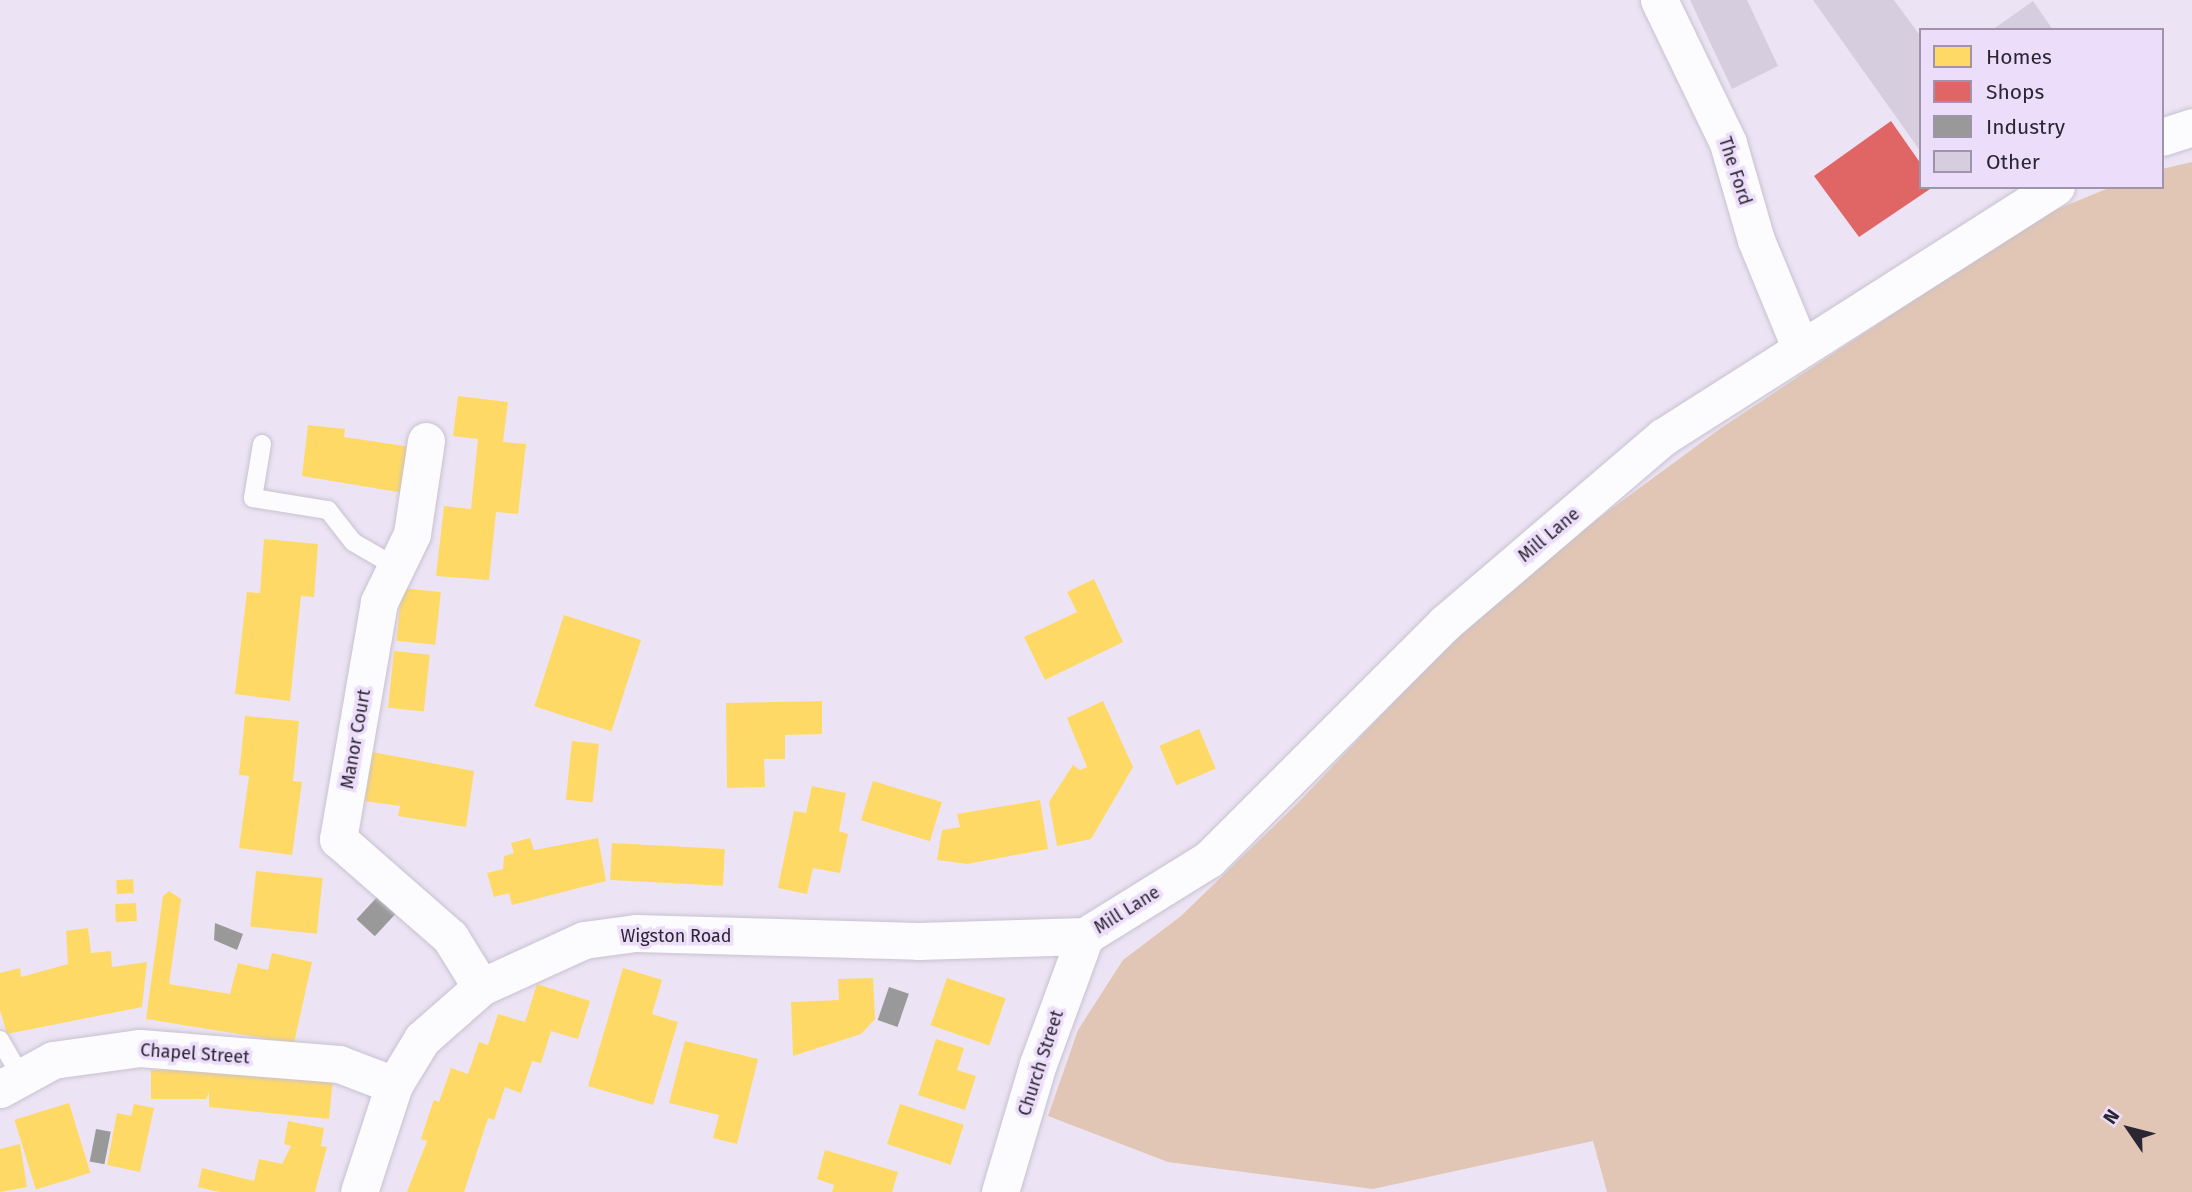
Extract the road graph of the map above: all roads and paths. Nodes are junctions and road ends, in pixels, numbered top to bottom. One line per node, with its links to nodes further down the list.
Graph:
1 (1659, 0): 5 (street, The Ford)
2 (2192, 127): 3 (street)
3 (2164, 136)
4 (2053, 189): 5 (street, Mill Lane)
5 (1800, 347): 9 (street, Mill Lane)
6 (426, 442): 8 (street, Manor Court)
7 (262, 444): 8 (lane)
8 (396, 568): 10 (street, Manor Court)
9 (1085, 936): 10 (street, Wigston Road); 15 (street, Church Street)
10 (481, 987): 13 (street, Wigston Road)
11 (0, 1040): 12 (lane)
12 (10, 1082): 13 (street, Chapel Street)
13 (394, 1085): 14 (street, Wigston Road)
14 (359, 1192)
15 (1000, 1192)

